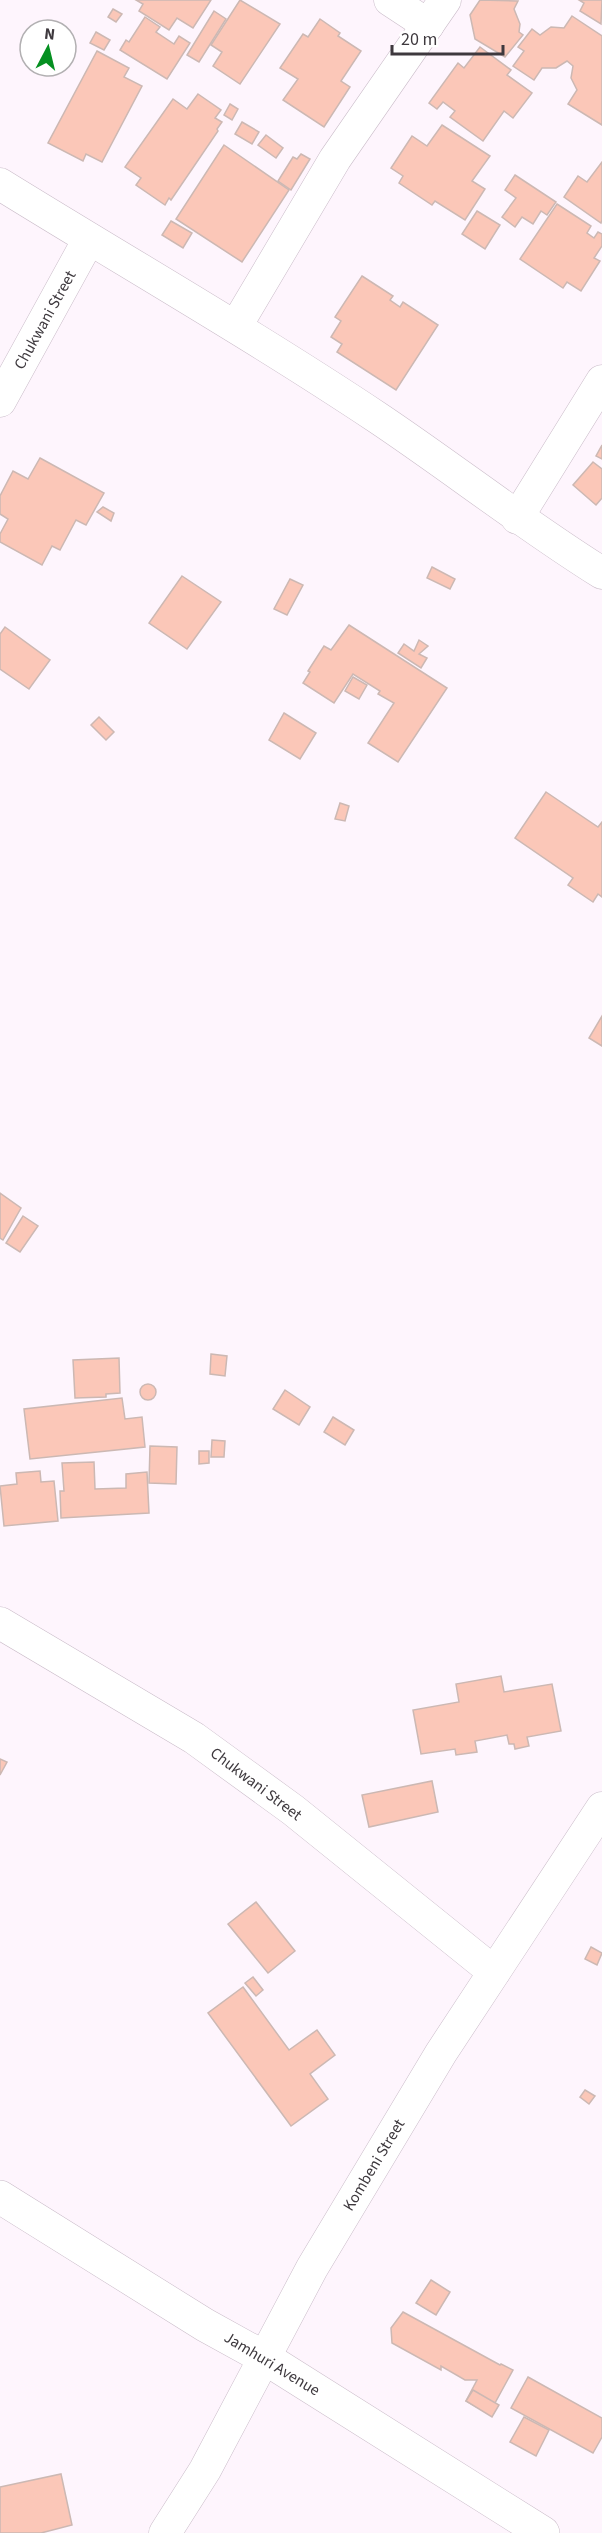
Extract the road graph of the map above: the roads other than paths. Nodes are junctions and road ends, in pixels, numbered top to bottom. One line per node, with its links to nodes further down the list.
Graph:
1 (390, 0): 2 (street)
2 (437, 13): 5 (street)
3 (0, 184): 4 (street)
4 (89, 239): 5 (street); 7 (street, Chukwani Street)
5 (236, 326): 8 (street)
6 (602, 381): 8 (street)
7 (0, 401)
8 (517, 518): 9 (street)
9 (602, 573)
10 (0, 1623): 12 (street, Chukwani Street)
11 (602, 1808): 12 (street, Kombeni Street)
12 (494, 1971): 14 (street, Kombeni Street)
13 (0, 2197): 14 (street, Jamhuri Avenue)
14 (266, 2358): 15 (street, Kombeni Street); 16 (street, Jamhuri Avenue)
15 (165, 2533)
16 (543, 2533)

